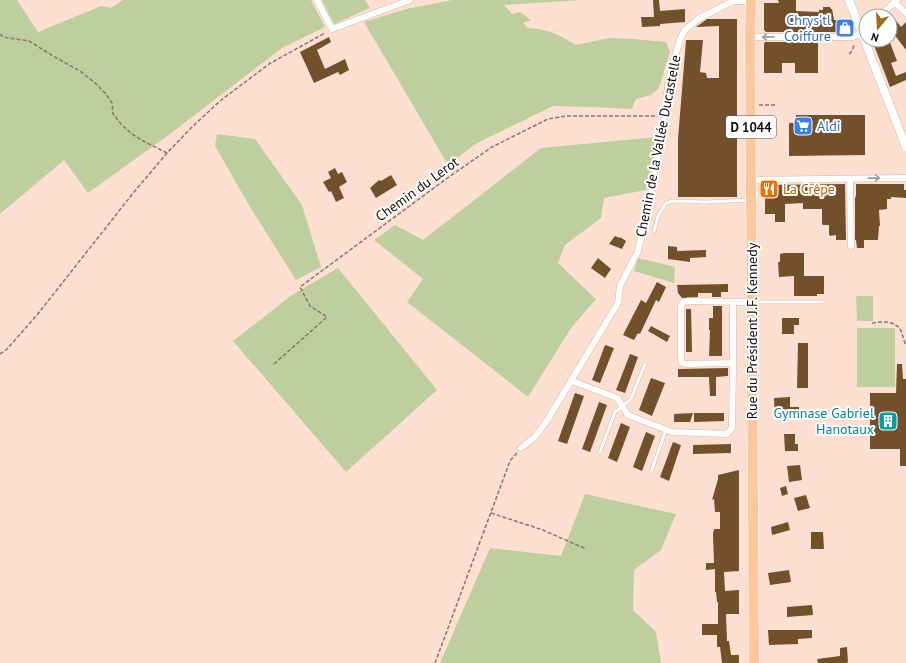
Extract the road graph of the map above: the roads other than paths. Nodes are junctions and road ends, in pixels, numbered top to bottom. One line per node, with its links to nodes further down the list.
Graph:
1 (317, 0): 2 (street)
2 (410, 0)
3 (849, 0): 8 (street)
4 (751, 1): 10 (main road, Rue du Président J.F. Kennedy / D 1044); 24 (street, Chemin de la Vallée Ducastelle)
5 (896, 1): 6 (street); 7 (street)
6 (889, 8)
7 (906, 13)
8 (858, 20)
9 (858, 36): 10 (street, one-way to 10)
10 (750, 37): 15 (main road, Rue du Président J.F. Kennedy / D 1044)
11 (869, 48): 12 (street)
12 (906, 147)
13 (906, 178): 14 (street, one-way to 13)
14 (850, 179): 15 (street); 18 (street)
15 (751, 180): 16 (main road, Rue du Président J.F. Kennedy / D 1044)
16 (751, 200): 17 (lane); 20 (main road, Rue du Président J.F. Kennedy / D 1044)
17 (654, 232)
18 (851, 246)
19 (733, 302): 20 (street); 22 (street); 22 (street)
20 (752, 302): 21 (lane); 30 (main road, Rue du Président J.F. Kennedy / D 1044)
21 (824, 302)
22 (733, 363): 26 (street)
23 (645, 364): 25 (lane)
24 (572, 381): 25 (street); 27 (street, Chemin de la Vallée Ducastelle)
25 (622, 407): 26 (street); 28 (lane)
26 (666, 430): 29 (lane)
27 (521, 448)
28 (600, 452)
29 (651, 472)
30 (754, 663)

